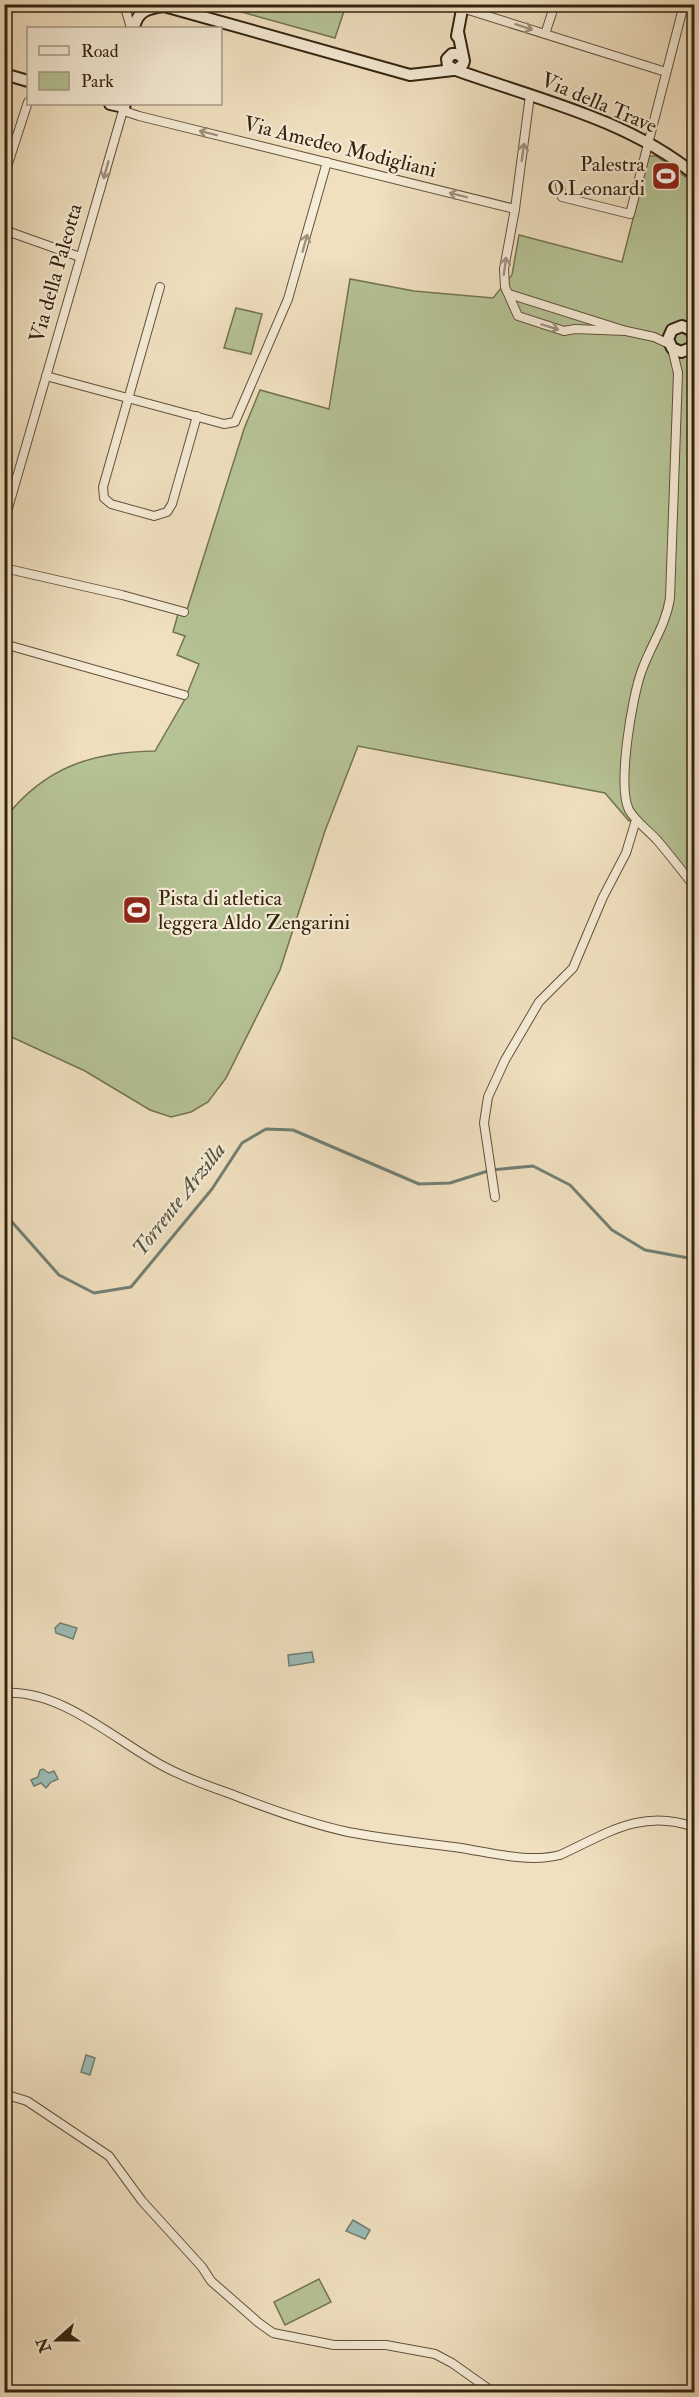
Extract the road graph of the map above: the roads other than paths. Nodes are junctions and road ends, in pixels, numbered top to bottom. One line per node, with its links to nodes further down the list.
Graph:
1 (124, 4): 6 (street)
2 (555, 4): 9 (street)
3 (684, 4): 13 (street)
4 (163, 5): 7 (street); 14 (street)
5 (463, 6): 8 (street); 9 (street, one-way to 9)
6 (132, 27)
7 (133, 27)
8 (458, 32): 10 (street); 11 (street)
9 (544, 34): 13 (street)
10 (448, 58): 11 (street); 12 (street); 14 (street)
11 (463, 60): 12 (street); 16 (street, Via della Trave)
12 (454, 70): 14 (street); 16 (street, Via della Trave)
13 (666, 72): 21 (street)
14 (430, 73)
15 (4, 74): 17 (street)
16 (483, 78): 18 (street, Via della Trave)
17 (27, 81)
18 (530, 95): 21 (street, Via della Trave); 26 (street, one-way to 18)
19 (27, 105): 24 (street)
20 (124, 108): 22 (street, Via Amedeo Modigliani, one-way to 20); 28 (street, Via della Paleotta, one-way to 28)
21 (648, 143): 23 (street, Via della Trave); 25 (street)
22 (327, 162): 26 (street, Via Amedeo Modigliani, one-way to 22); 40 (street, one-way to 22)
23 (694, 174)
24 (4, 176)
25 (560, 185)
26 (515, 209): 30 (street, one-way to 26)
27 (4, 230): 28 (street)
28 (81, 257): 38 (street, Via della Paleotta)
29 (160, 287): 39 (street)
30 (509, 294): 33 (street); 33 (street, one-way to 33)
31 (691, 325): 32 (street); 35 (street)
32 (672, 330): 34 (street); 36 (street)
33 (626, 331): 34 (street)
34 (654, 337): 36 (street)
35 (693, 344): 36 (street); 37 (street)
36 (671, 346): 37 (street)
37 (678, 374): 47 (street)
38 (46, 376): 39 (street); 41 (street, Via della Paleotta)
39 (127, 398): 40 (street); 40 (street)
40 (197, 416)
41 (8, 494): 42 (street, Via della Paleotta)
42 (4, 522)
43 (4, 568): 44 (street)
44 (184, 612)
45 (4, 644): 46 (street)
46 (184, 695)
47 (636, 820): 48 (street); 49 (street)
48 (694, 886)
49 (495, 1197)
50 (4, 1693): 51 (street)
51 (694, 1827)
52 (4, 2094): 53 (street)
53 (493, 2392)

